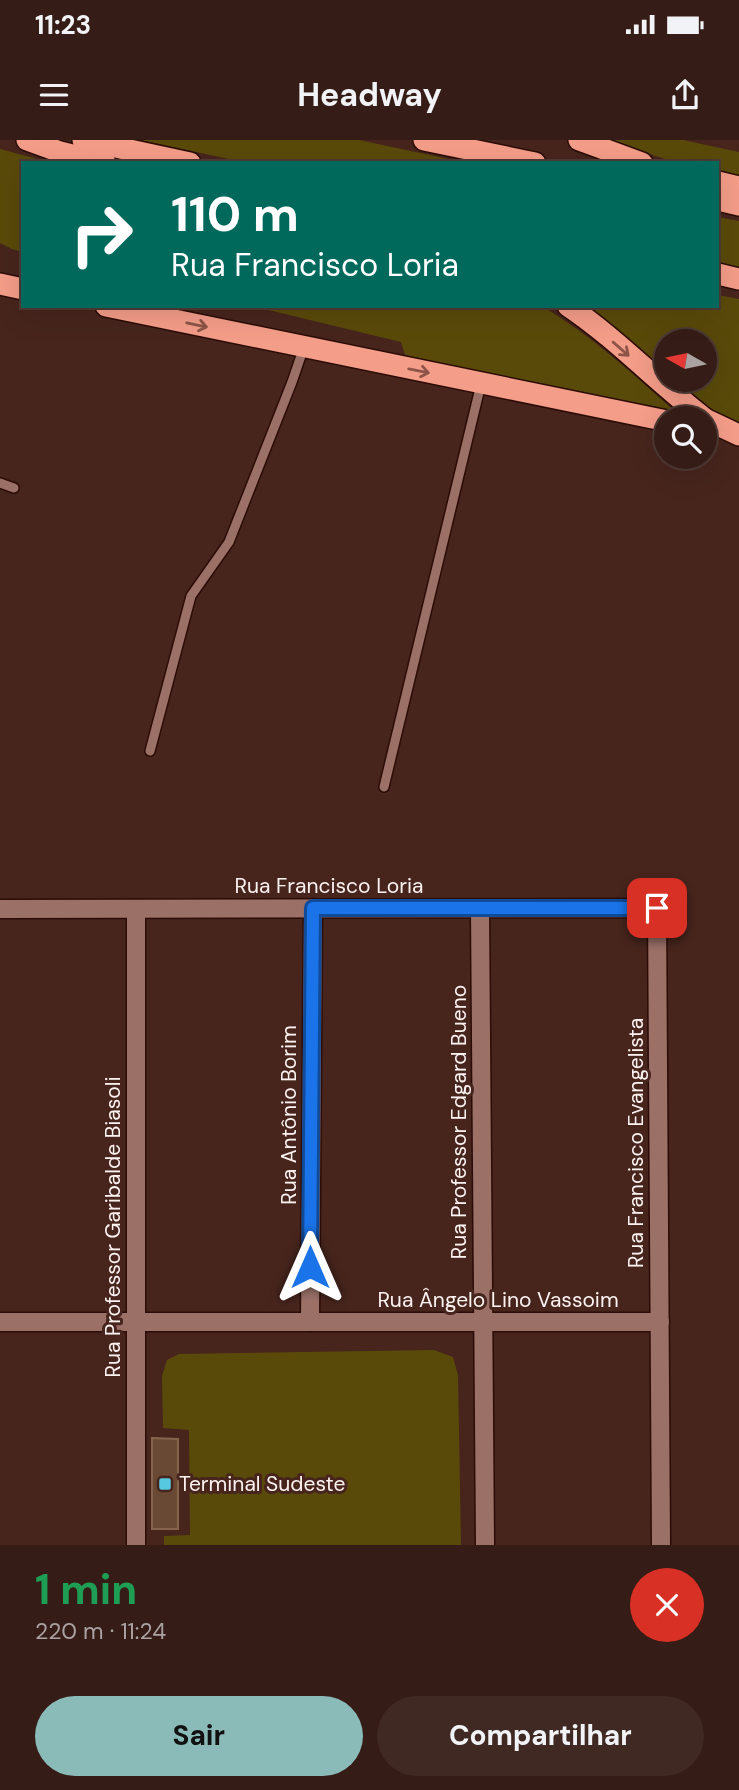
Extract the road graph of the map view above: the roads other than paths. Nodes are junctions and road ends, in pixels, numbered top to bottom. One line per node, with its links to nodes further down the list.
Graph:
1 (27, 140): 5 (highway)
2 (83, 140): 6 (highway)
3 (425, 140): 7 (highway)
4 (579, 140): 8 (highway)
5 (97, 161)
6 (181, 161)
7 (525, 161)
8 (637, 161)
9 (719, 182): 10 (highway)
10 (739, 187)
11 (719, 200): 12 (highway)
12 (739, 205)
13 (719, 274): 14 (highway)
14 (739, 279)
15 (0, 284): 16 (highway)
16 (21, 289)
17 (116, 308): 19 (highway, one-way to 19)
18 (571, 308): 21 (highway, one-way to 21)
19 (304, 347): 20 (highway, one-way to 20); 28 (lane)
20 (481, 383): 22 (highway); 29 (lane)
21 (688, 406)
22 (654, 418)
23 (717, 425): 25 (highway)
24 (717, 431): 25 (highway)
25 (739, 436)
26 (0, 483): 27 (lane)
27 (14, 488)
28 (150, 751)
29 (384, 787)
30 (313, 908): 33 (street, Rua Francisco Loria); 34 (street, Rua Francisco Loria); 37 (street, Rua Antônio Borim)
31 (657, 908): 34 (street, Rua Francisco Loria); 39 (street, Rua Francisco Evangelista)
32 (0, 909): 33 (street, Rua Francisco Loria)
33 (136, 909): 36 (street, Rua Professor Garibalde Biasoli)
34 (480, 909): 38 (street, Rua Professor Edgard Bueno)
35 (0, 1322): 36 (street, Rua Ângelo Lino Vassoim)
36 (136, 1322): 37 (street, Rua Ângelo Lino Vassoim); 40 (street, Rua Professor Garibalde Biasoli)
37 (310, 1322): 38 (street, Rua Ângelo Lino Vassoim)
38 (484, 1322): 39 (street, Rua Ângelo Lino Vassoim); 41 (street, Rua Professor Edgard Bueno)
39 (660, 1322): 42 (street, Rua Francisco Evangelista)
40 (136, 1545)
41 (485, 1545)
42 (661, 1545)

